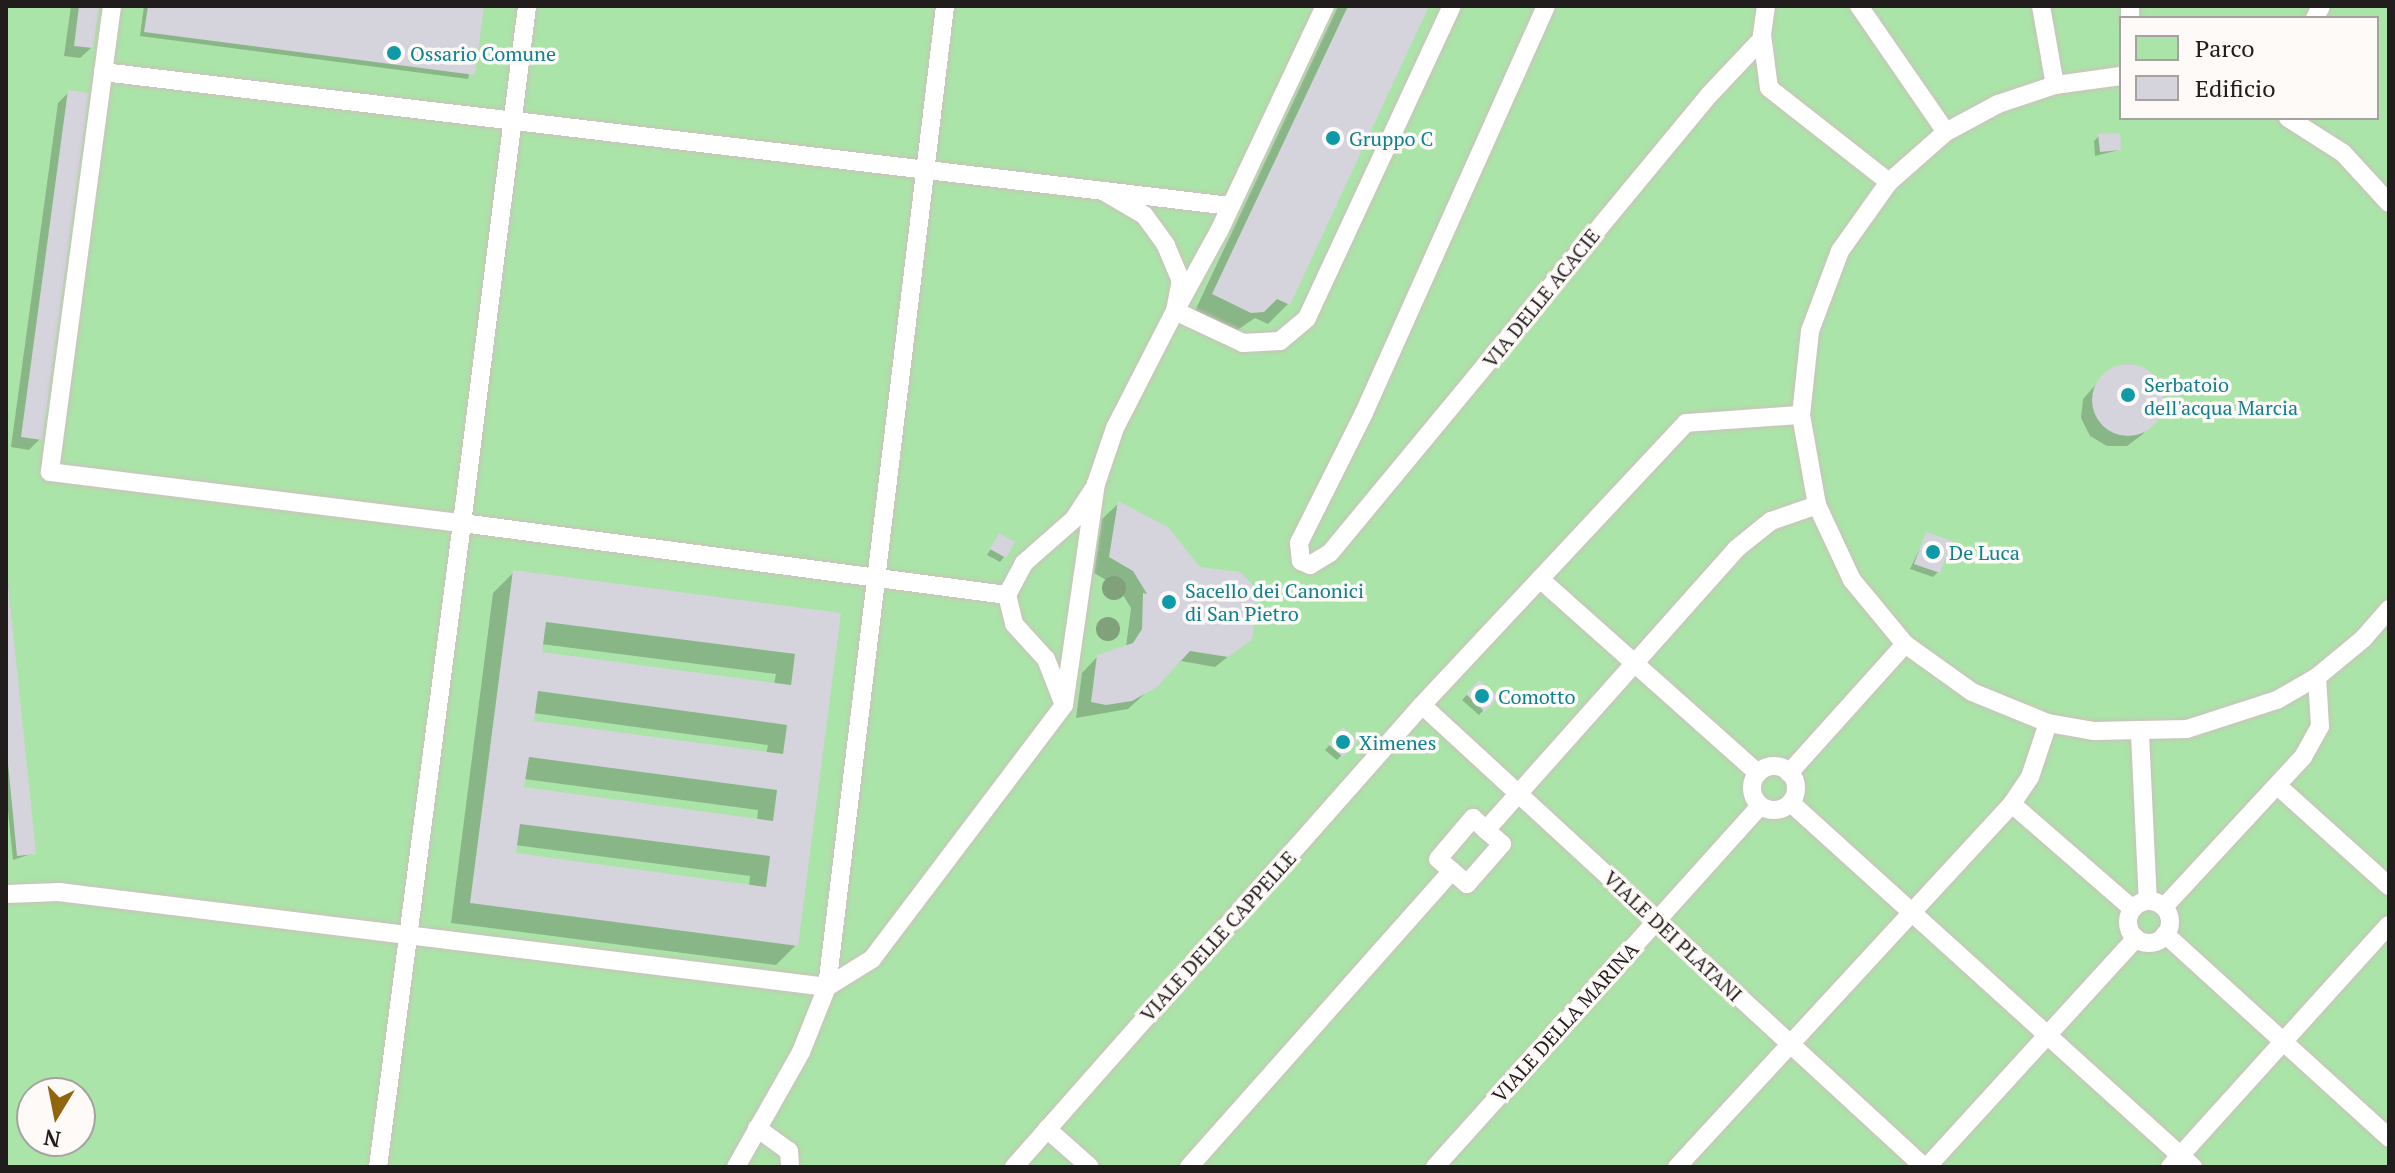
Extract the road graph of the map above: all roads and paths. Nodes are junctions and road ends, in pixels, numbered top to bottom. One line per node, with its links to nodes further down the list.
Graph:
1 (112, 6): 11 (lane)
2 (527, 6): 15 (lane)
3 (945, 6): 17 (lane)
4 (1325, 6): 21 (lane)
5 (1452, 6): 22 (lane)
6 (1546, 6): 10 (lane, VIA DELLE ACACIE)
7 (1766, 6): 10 (lane)
8 (1859, 6): 16 (lane)
9 (2041, 6): 13 (lane)
10 (1762, 39): 18 (lane)
11 (103, 72): 15 (lane); 26 (lane)
12 (2119, 76): 13 (lane)
13 (2055, 85): 16 (lane)
14 (2291, 120): 20 (lane)
15 (512, 121): 17 (lane); 26 (lane)
16 (1946, 132): 18 (lane)
17 (928, 172): 19 (lane); 27 (lane)
18 (1889, 182): 23 (lane)
19 (1103, 191): 21 (lane); 22 (lane)
20 (2389, 203)
21 (1230, 206): 22 (lane)
22 (1175, 311): 24 (lane)
23 (1801, 415): 25 (lane); 28 (lane, VIALE DELLE CAPPELLE)
24 (1096, 484): 29 (lane); 34 (lane)
25 (1817, 505): 31 (lane); 32 (lane)
26 (462, 523): 27 (lane); 55 (lane)
27 (879, 577): 29 (lane); 56 (lane)
28 (1540, 579): 32 (lane); 35 (lane, VIALE DELLE CAPPELLE)
29 (1007, 595): 34 (lane)
30 (2389, 609): 33 (lane)
31 (1905, 644): 36 (lane); 39 (lane)
32 (1634, 663): 38 (lane); 41 (lane)
33 (2317, 677): 37 (lane); 40 (lane)
34 (1064, 705): 56 (lane)
35 (1422, 705): 41 (lane, VIALE DEI PLATANI); 61 (lane, VIALE DELLE CAPPELLE)
36 (2048, 723): 37 (lane); 43 (lane)
37 (2140, 734): 49 (lane)
38 (1758, 773): 39 (lane); 44 (lane)
39 (1789, 773): 42 (lane)
40 (2279, 787): 47 (lane); 49 (lane)
41 (1519, 794): 45 (lane); 51 (lane, VIALE DEI PLATANI)
42 (1791, 803): 44 (lane); 50 (lane)
43 (2012, 804): 49 (lane); 50 (lane)
44 (1760, 806): 51 (lane, VIALE DELLA MARINA)
45 (1486, 830): 46 (lane); 46 (lane)
46 (1452, 871): 69 (lane)
47 (2389, 886)
48 (6, 894): 55 (lane)
49 (2148, 906): 53 (lane); 54 (lane)
50 (1912, 913): 57 (lane); 59 (lane)
51 (1656, 921): 59 (lane, VIALE DEI PLATANI); 70 (lane, VIALE DELLA MARINA)
52 (2389, 925): 58 (lane)
53 (2165, 934): 54 (lane); 58 (lane)
54 (2136, 938): 57 (lane)
55 (410, 939): 56 (lane); 64 (lane)
56 (827, 987): 60 (lane)
57 (2047, 1035): 63 (lane); 72 (lane)
58 (2285, 1041): 62 (lane); 63 (lane)
59 (1791, 1044): 71 (lane); 72 (lane, VIALE DEI PLATANI)
60 (757, 1128): 65 (lane); 66 (lane)
61 (1047, 1129): 67 (lane, VIALE DELLE CAPPELLE); 68 (lane)
62 (2389, 1138)
63 (2181, 1163)
64 (378, 1167)
65 (736, 1167)
66 (790, 1167)
67 (1014, 1167)
68 (1090, 1167)
69 (1189, 1167)
70 (1435, 1167)
71 (1677, 1167)
72 (1926, 1167)

